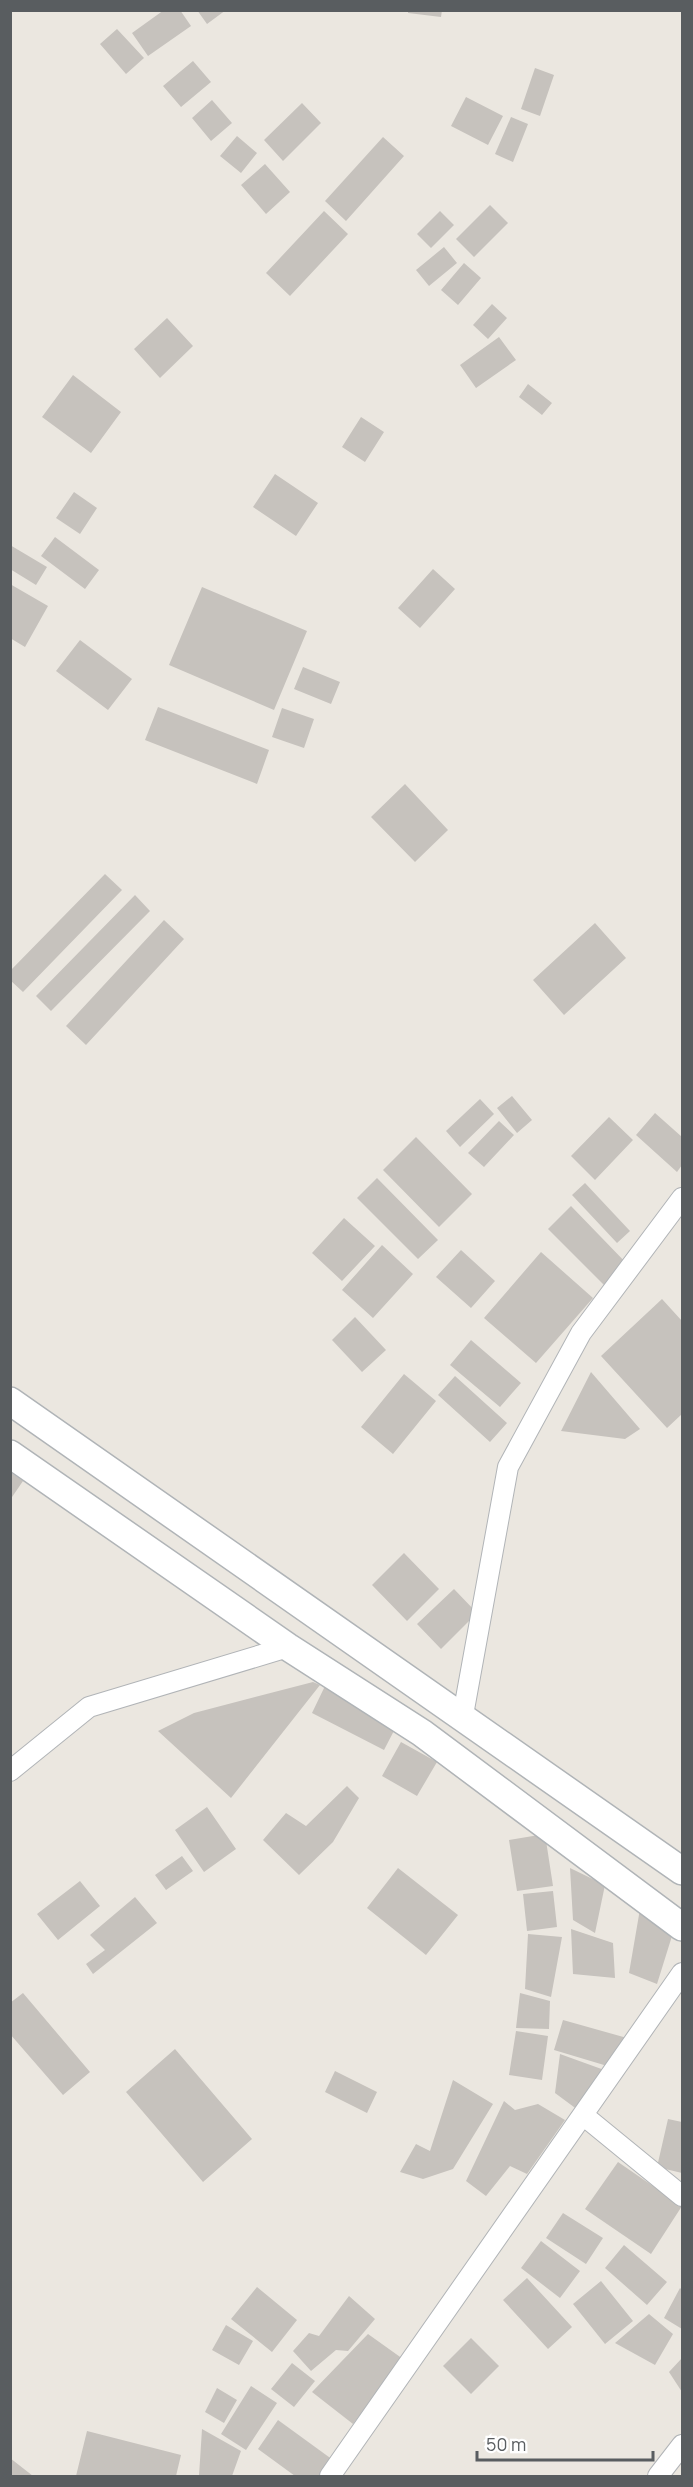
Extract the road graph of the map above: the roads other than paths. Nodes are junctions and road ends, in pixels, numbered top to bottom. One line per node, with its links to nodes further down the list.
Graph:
1 (682, 1198): 7 (street)
2 (10, 1401): 4 (main road)
3 (10, 1454): 5 (main road)
4 (251, 1568): 5 (main road); 7 (main road)
5 (229, 1606): 6 (main road)
6 (288, 1647): 8 (street); 10 (main road)
7 (463, 1715): 9 (main road)
8 (10, 1772)
9 (682, 1871)
10 (682, 1927)
11 (682, 1972): 12 (street)
12 (583, 2115): 13 (street); 15 (street)
13 (682, 2196)
14 (682, 2445): 16 (street)
15 (330, 2476)
16 (658, 2476)

